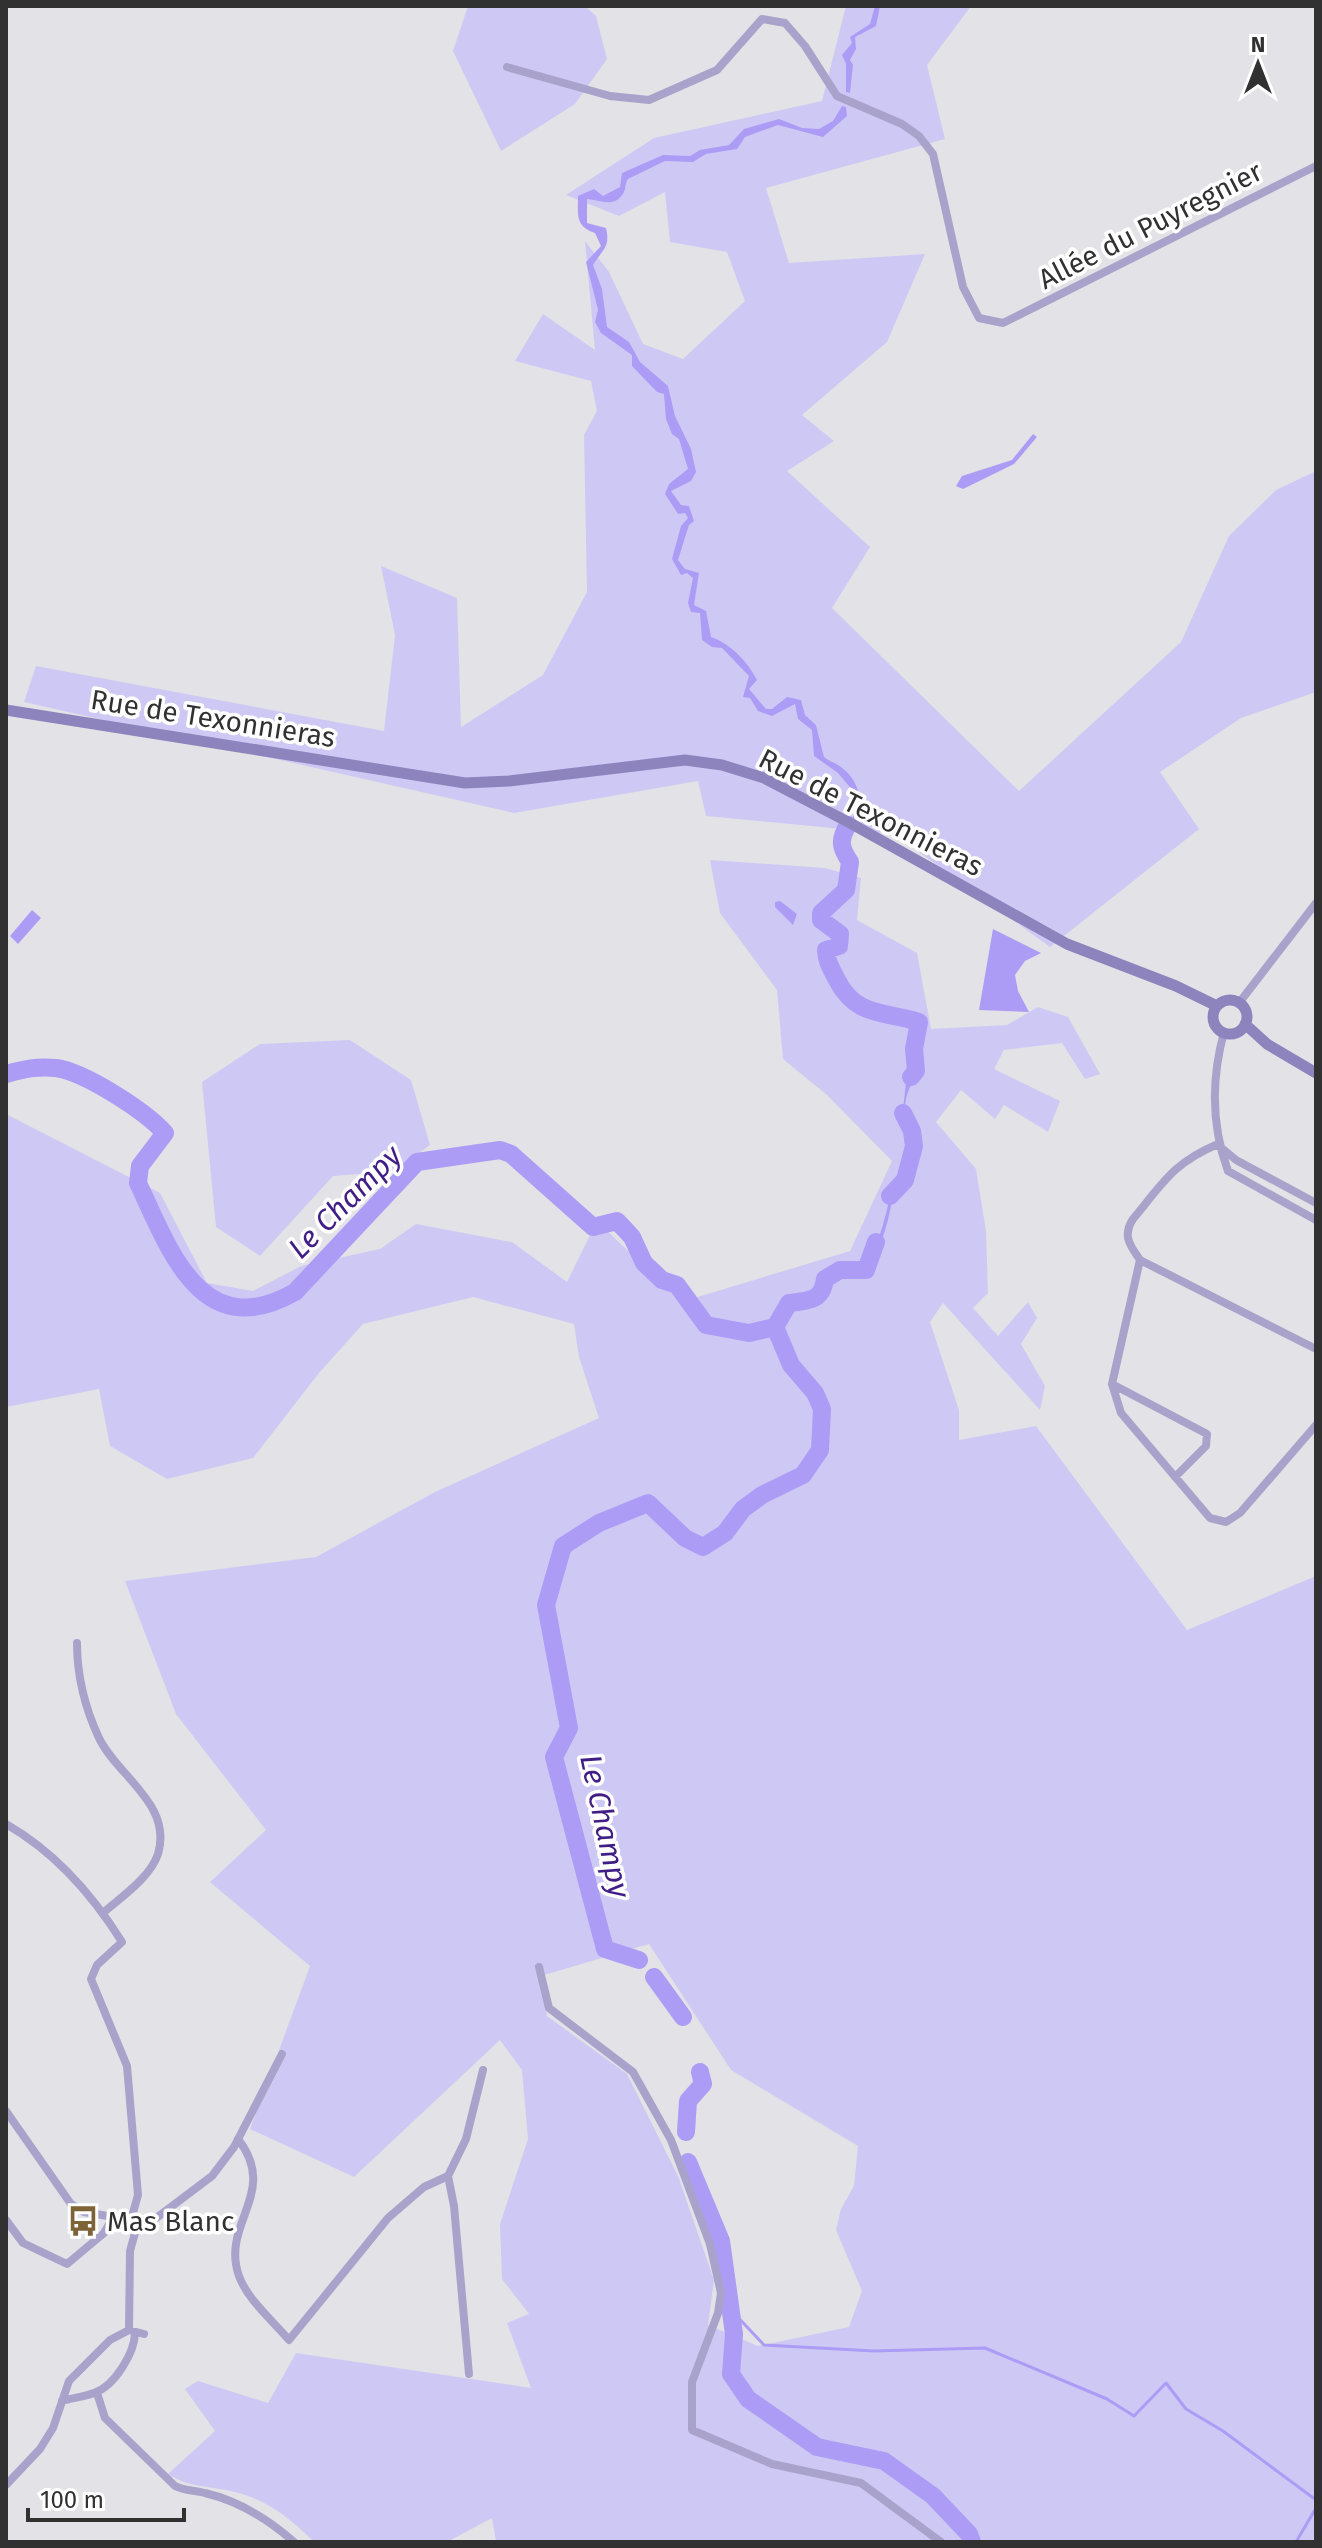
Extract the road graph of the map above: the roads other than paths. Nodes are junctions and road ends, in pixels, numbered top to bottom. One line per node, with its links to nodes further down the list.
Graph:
1 (507, 67): 2 (street, Allée du Puyregnier)
2 (1316, 166)
3 (6, 710): 6 (main road, Rue de Texonnieras)
4 (1316, 903): 5 (street)
5 (1239, 1003): 6 (main road); 7 (main road)
6 (1217, 1006): 8 (main road)
7 (1245, 1024): 8 (main road); 9 (main road)
8 (1224, 1032): 10 (street)
9 (1316, 1073)
10 (1218, 1144): 11 (street); 12 (street); 13 (street)
11 (1316, 1203)
12 (1316, 1220)
13 (1140, 1260): 14 (street); 15 (street)
14 (1316, 1349)
15 (1112, 1384): 17 (street); 17 (street)
16 (1316, 1425): 17 (street)
17 (1175, 1477)
18 (77, 1643): 20 (street)
19 (6, 1824): 20 (street)
20 (103, 1913): 29 (street)
21 (539, 1967): 36 (street)
22 (282, 2054): 25 (street)
23 (483, 2070): 26 (street)
24 (6, 2111): 27 (street)
25 (238, 2139): 26 (street); 29 (street)
26 (448, 2176): 31 (street)
27 (112, 2219): 28 (street); 29 (street)
28 (6, 2220)
29 (131, 2220): 30 (street)
30 (136, 2332): 32 (street); 33 (street)
31 (469, 2374)
32 (97, 2393): 33 (street); 35 (street)
33 (62, 2401): 34 (street)
34 (6, 2485)
35 (294, 2542)
36 (941, 2542)

